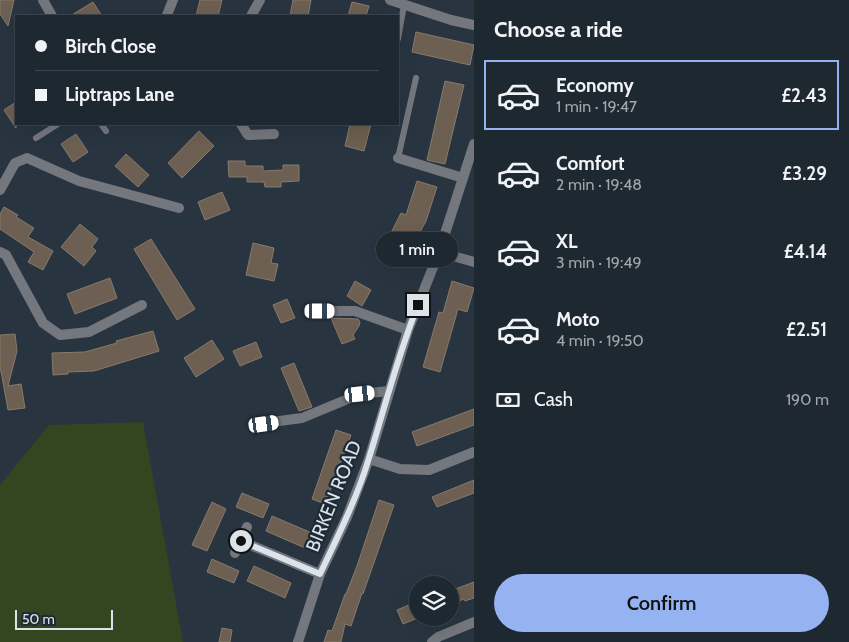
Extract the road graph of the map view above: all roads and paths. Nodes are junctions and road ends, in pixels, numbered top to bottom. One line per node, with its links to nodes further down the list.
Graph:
1 (43, 0): 6 (street)
2 (173, 0): 7 (street)
3 (260, 0): 8 (street)
4 (390, 0): 5 (street)
5 (404, 5): 9 (street); 10 (lane)
6 (51, 15)
7 (167, 15)
8 (252, 15)
9 (474, 25)
10 (399, 33)
11 (416, 78): 19 (lane)
12 (56, 125): 17 (lane)
13 (102, 125): 15 (lane)
14 (242, 125): 16 (street)
15 (106, 131)
16 (274, 134)
17 (36, 138)
18 (474, 144): 20 (street, BIRKEN ROAD)
19 (398, 158): 20 (street)
20 (463, 178): 24 (street, BIRKEN ROAD)
21 (0, 190): 22 (street)
22 (179, 208)
23 (0, 252): 26 (street)
24 (439, 252): 25 (street); 28 (street, BIRKEN ROAD)
25 (474, 262)
26 (142, 305)
27 (320, 311): 28 (street)
28 (408, 330): 29 (street, BIRKEN ROAD)
29 (389, 391): 30 (street); 32 (street, BIRKEN ROAD)
30 (264, 424)
31 (474, 452): 32 (street)
32 (369, 459): 36 (street, BIRKEN ROAD)
33 (247, 527): 34 (street)
34 (241, 541): 35 (street); 36 (street)
35 (235, 553)
36 (320, 574): 38 (street, BIRKEN ROAD)
37 (474, 622): 39 (street)
38 (298, 642)
39 (432, 642)

